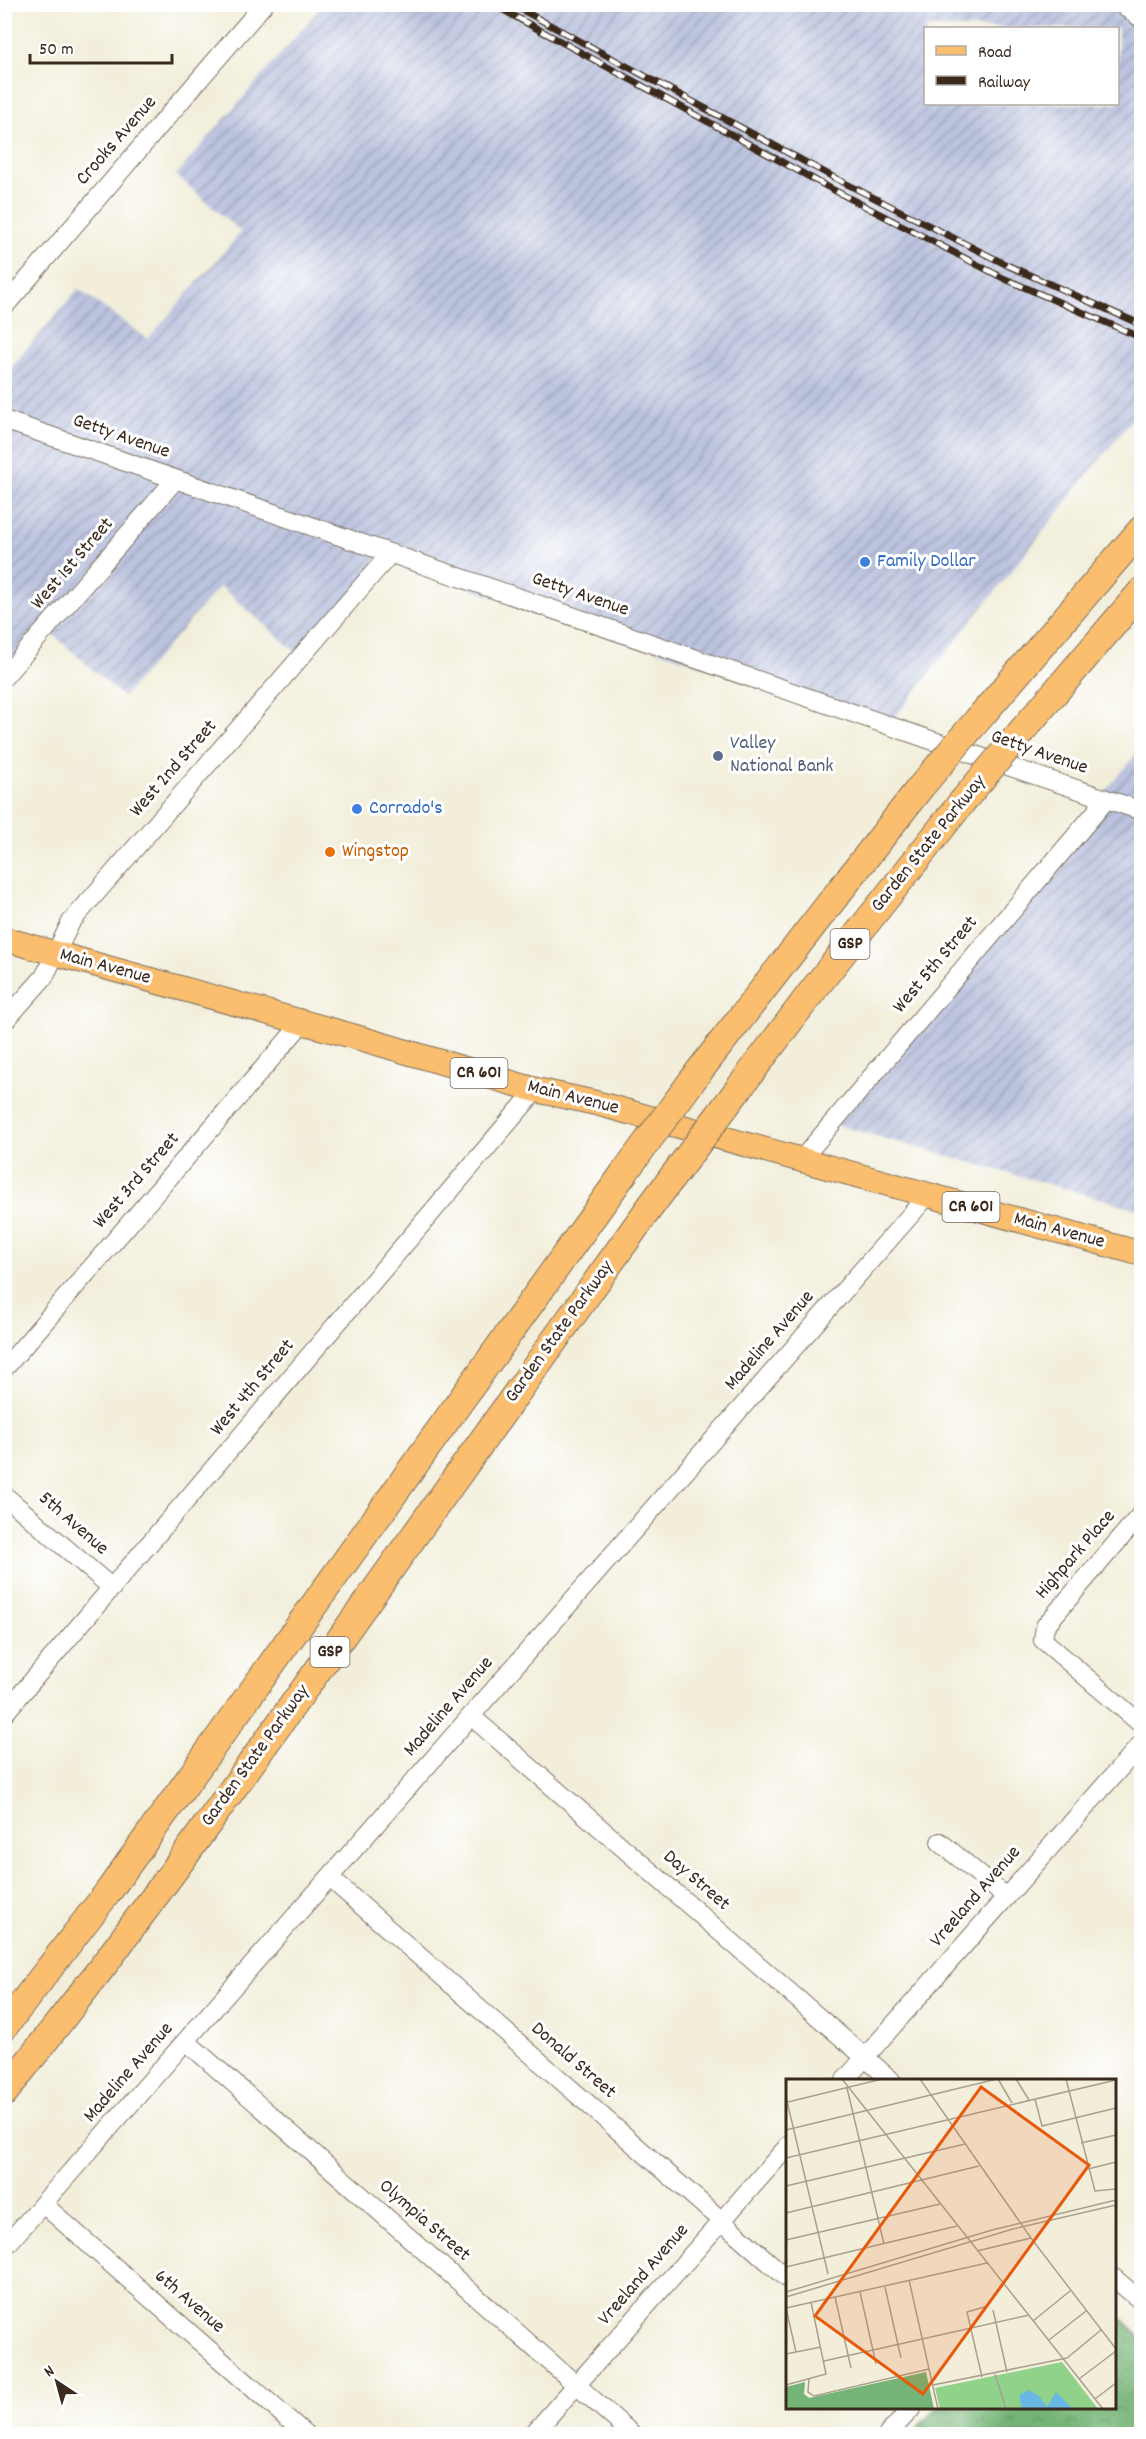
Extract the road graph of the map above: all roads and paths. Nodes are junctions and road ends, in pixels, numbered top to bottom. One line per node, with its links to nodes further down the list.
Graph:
1 (264, 4): 4 (street, Crooks Avenue)
2 (1121, 4): 3 (street)
3 (1142, 19)
4 (4, 307)
5 (4, 420): 6 (street, Getty Avenue)
6 (175, 480): 8 (street, Getty Avenue); 10 (street, West 1st Street)
7 (1142, 529): 32 (highway, Garden State Parkway / GSP, bridge)
8 (390, 554): 11 (street, Getty Avenue); 14 (street, West 2nd Street)
9 (1142, 591): 37 (highway, Garden State Parkway / GSP, bridge)
10 (4, 677)
11 (1106, 800): 12 (street, Getty Avenue); 18 (street, West 5th Street)
12 (1142, 811)
13 (4, 939): 14 (main road, Main Avenue / CR 601)
14 (56, 954): 15 (street, West 2nd Street); 16 (main road, Main Avenue / CR 601)
15 (4, 1022)
16 (303, 1022): 17 (main road, Main Avenue / CR 601); 21 (street, West 3rd Street)
17 (536, 1090): 18 (main road, Main Avenue / CR 601); 24 (street, West 4th Street)
18 (801, 1160): 19 (main road, Main Avenue / CR 601)
19 (928, 1195): 20 (main road, Main Avenue / CR 601); 26 (street, Madeline Avenue)
20 (1142, 1254)
21 (4, 1369)
22 (4, 1495): 24 (street, 5th Avenue)
23 (1142, 1513): 27 (street, Highpark Place)
24 (112, 1588): 25 (street, West 4th Street)
25 (4, 1714)
26 (471, 1716): 30 (street, Madeline Avenue); 34 (street, Day Street)
27 (1142, 1725)
28 (1142, 1743): 31 (street, Vreeland Avenue)
29 (940, 1842): 31 (street)
30 (330, 1878): 33 (street, Madeline Avenue); 40 (street, Donald Street)
31 (1006, 1897): 34 (street, Vreeland Avenue)
32 (4, 2027)
33 (187, 2042): 39 (street, Madeline Avenue); 45 (street, Olympia Street)
34 (865, 2057): 35 (street, Vreeland Avenue); 36 (street, Day Street)
35 (846, 2079)
36 (890, 2079)
37 (4, 2093)
38 (786, 2148): 40 (street, Vreeland Avenue)
39 (43, 2204): 41 (street, Madeline Avenue); 47 (street, 6th Avenue)
40 (722, 2221): 42 (street, Donald Street); 45 (street, Vreeland Avenue)
41 (4, 2248)
42 (786, 2276)
43 (1116, 2280): 44 (street)
44 (1142, 2302)
45 (576, 2386): 48 (street, Vreeland Avenue); 49 (street, Olympia Street)
46 (911, 2409): 50 (street)
47 (305, 2434)
48 (534, 2434)
49 (632, 2434)
50 (888, 2434)

